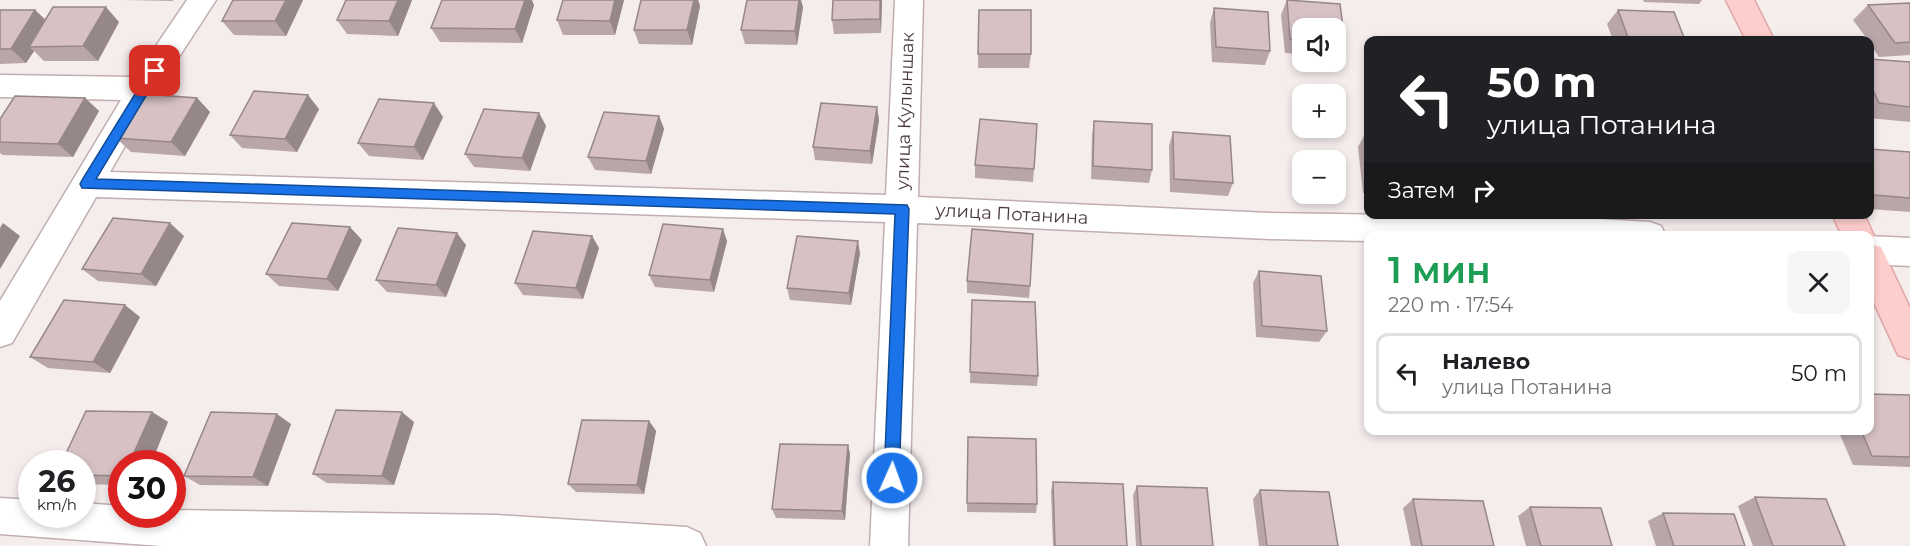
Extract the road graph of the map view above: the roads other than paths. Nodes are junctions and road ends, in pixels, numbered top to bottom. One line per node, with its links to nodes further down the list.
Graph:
1 (202, 0): 6 (street)
2 (909, 0): 8 (street, улица Кулыншак)
3 (1740, 0): 4 (street)
4 (1758, 36)
5 (0, 86): 6 (street)
6 (143, 89): 7 (street)
7 (86, 184): 8 (street, улица Потанина); 13 (street)
8 (902, 209): 9 (street, улица Потанина); 17 (street, улица Кулыншак)
9 (1582, 231)
10 (1874, 250): 11 (street)
11 (1910, 252)
12 (1874, 268): 14 (street)
13 (0, 333)
14 (1910, 344)
15 (0, 516): 16 (street)
16 (687, 546)
17 (889, 546)

